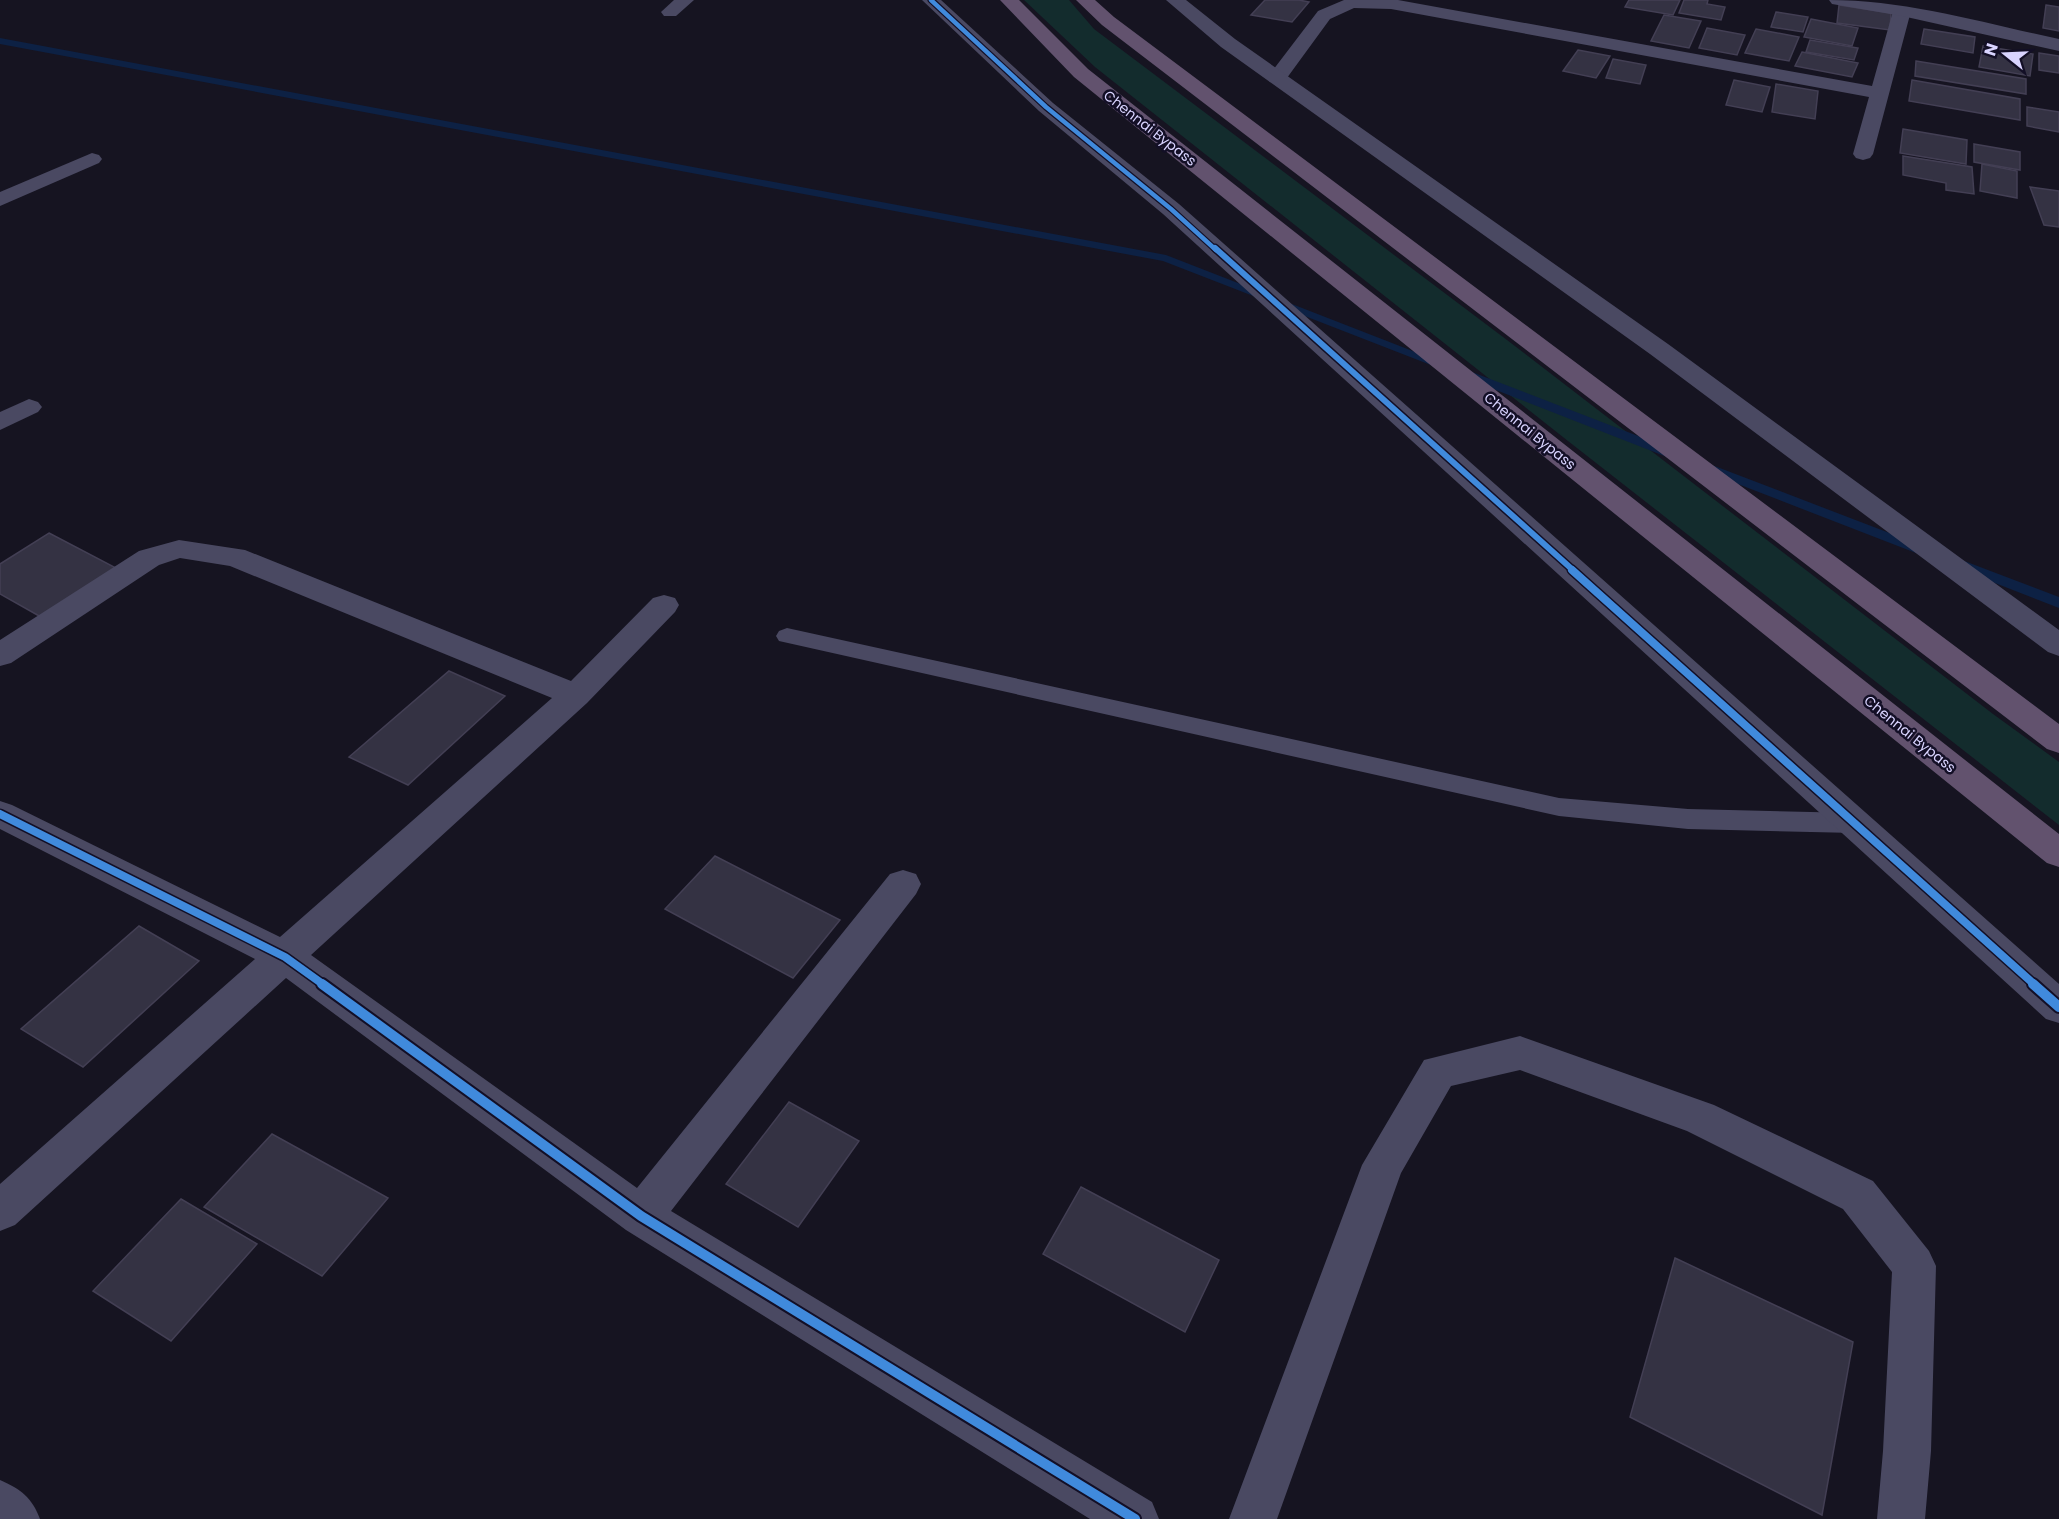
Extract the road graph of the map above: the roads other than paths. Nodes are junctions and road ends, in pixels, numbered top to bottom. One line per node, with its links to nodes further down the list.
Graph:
1 (685, 0): 10 (street)
2 (931, 0): 26 (street)
3 (1009, 0): 27 (highway, Chennai Bypass)
4 (1085, 0): 24 (highway)
5 (1175, 0): 12 (street)
6 (1838, 0): 9 (street)
7 (1344, 2): 8 (street); 12 (street)
8 (1431, 5): 13 (street)
9 (1901, 5): 11 (street); 13 (street)
10 (670, 12)
11 (2059, 45)
12 (1277, 78): 21 (street)
13 (1878, 93): 14 (street)
14 (1863, 154)
15 (92, 159): 16 (street)
16 (0, 200)
17 (29, 407): 18 (street)
18 (0, 422)
19 (664, 605): 23 (street)
20 (787, 636): 26 (lane)
21 (2059, 645)
22 (0, 655): 23 (street)
23 (576, 695): 29 (street)
24 (2059, 741)
25 (0, 814): 29 (street)
26 (1855, 823): 30 (street)
27 (2059, 853)
28 (903, 884): 32 (street)
29 (285, 957): 31 (street); 32 (street)
30 (2059, 1007)
31 (0, 1210)
32 (641, 1215): 35 (street)
33 (0, 1504): 34 (street)
34 (16, 1519)
35 (1135, 1519)
36 (1253, 1519): 37 (street)
37 (1901, 1519)

